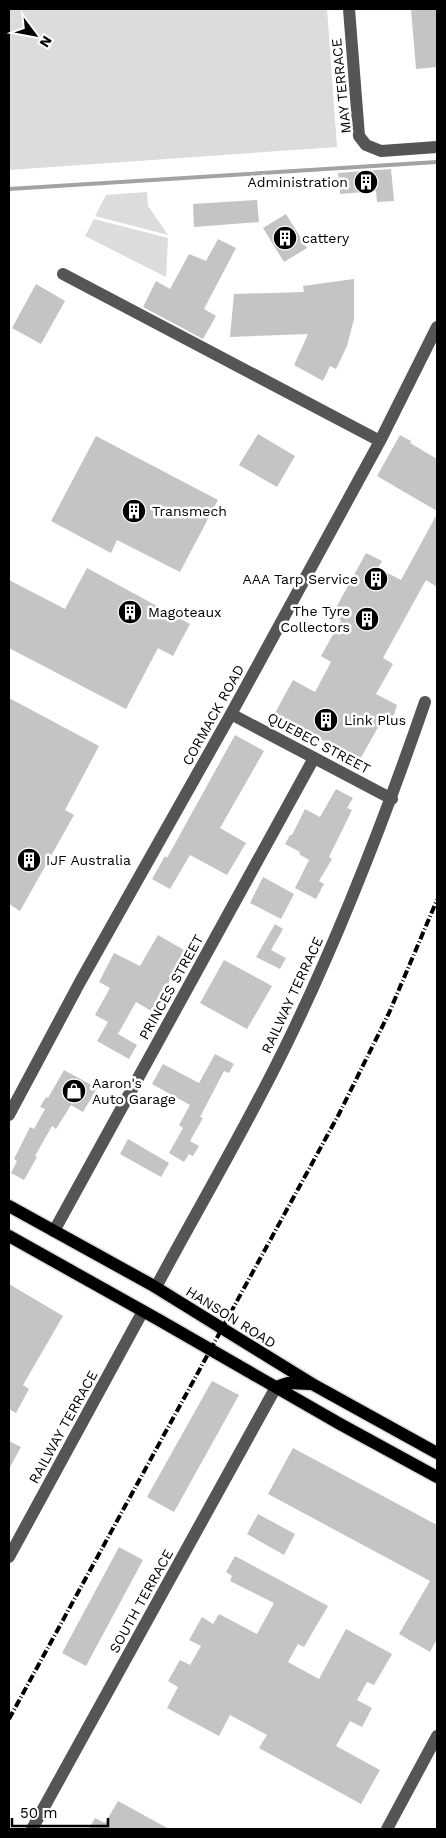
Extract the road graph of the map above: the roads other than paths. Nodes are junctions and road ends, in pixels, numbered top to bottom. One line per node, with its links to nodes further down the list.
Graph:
1 (349, 9): 2 (street, MAY TERRACE)
2 (437, 147)
3 (63, 274): 5 (street)
4 (437, 327): 5 (street, CORMACK ROAD)
5 (380, 441): 7 (street, CORMACK ROAD)
6 (426, 702): 9 (street, RAILWAY TERRACE)
7 (231, 714): 8 (street, QUEBEC STREET); 10 (street, CORMACK ROAD)
8 (314, 758): 9 (street, QUEBEC STREET); 12 (street, PRINCES STREET)
9 (392, 799): 14 (street, RAILWAY TERRACE)
10 (9, 1115)
11 (9, 1206): 12 (main road, HANSON ROAD)
12 (54, 1231): 14 (main road, HANSON ROAD)
13 (9, 1236): 15 (main road)
14 (156, 1287): 16 (main road, HANSON ROAD)
15 (143, 1311): 17 (main road); 20 (street, RAILWAY TERRACE)
16 (314, 1385): 17 (main road); 18 (main road, HANSON ROAD)
17 (276, 1387): 19 (main road); 22 (street, SOUTH TERRACE)
18 (437, 1453)
19 (437, 1477)
20 (9, 1557)
21 (437, 1736): 23 (street)
22 (32, 1829)
23 (387, 1829)

